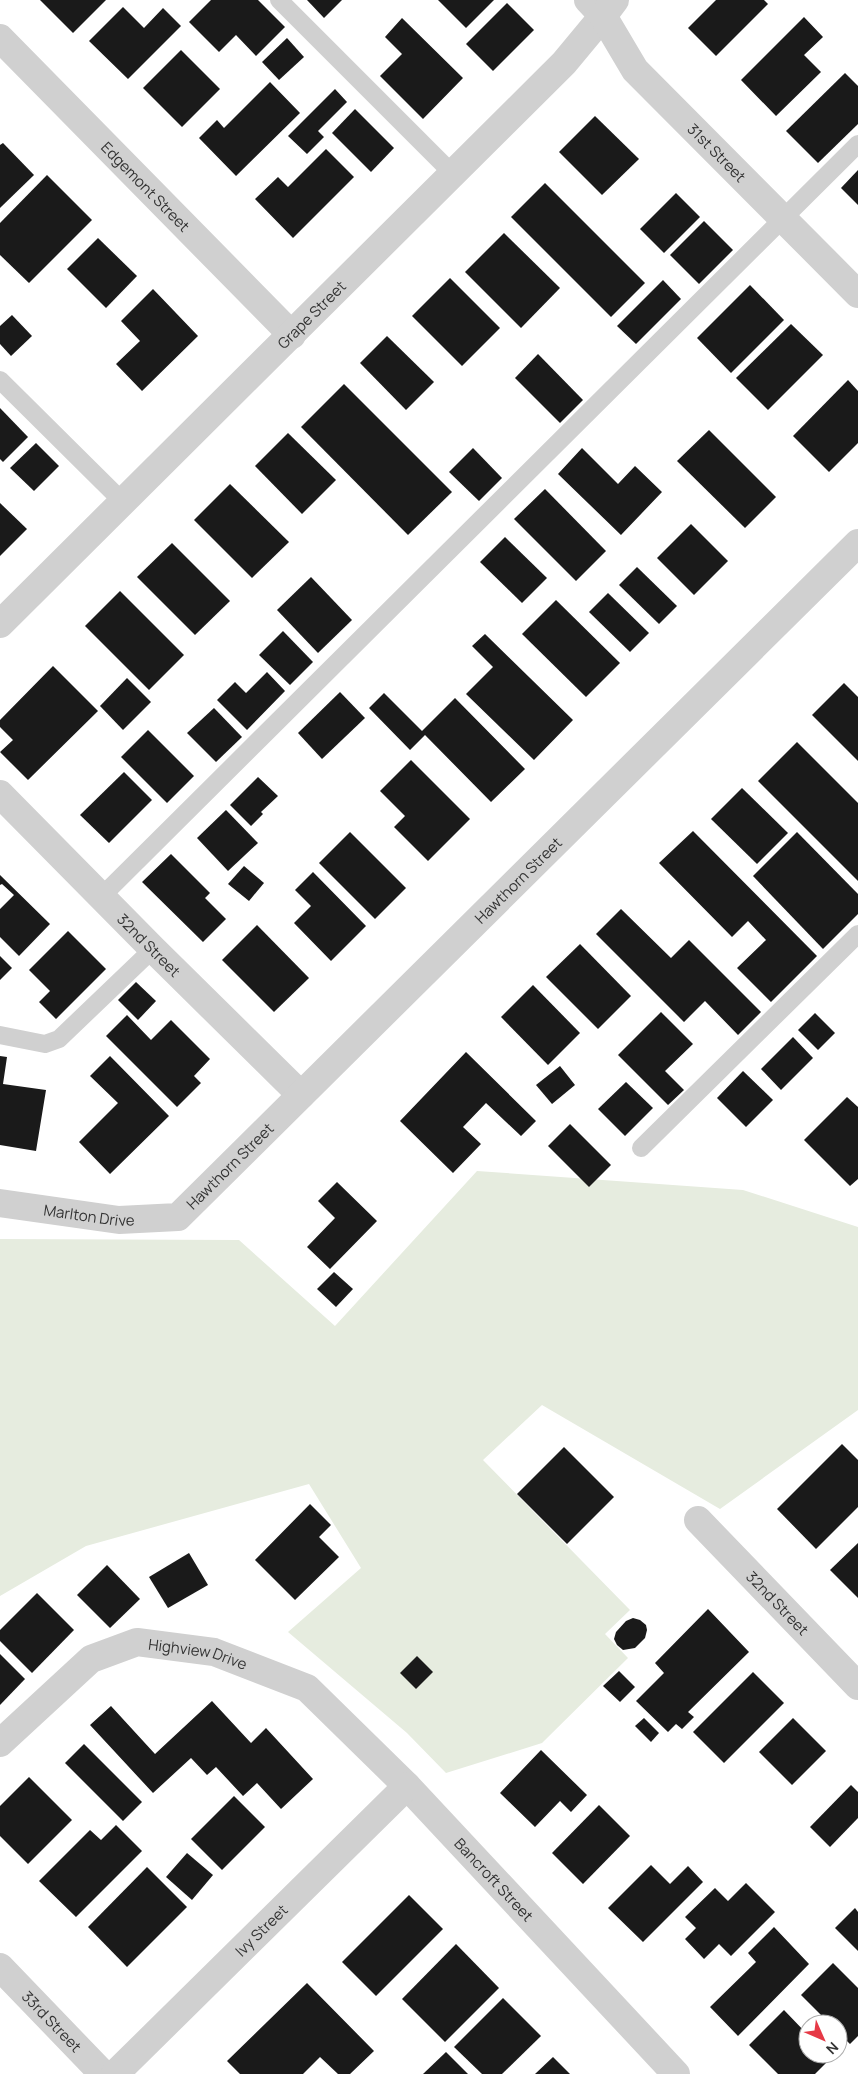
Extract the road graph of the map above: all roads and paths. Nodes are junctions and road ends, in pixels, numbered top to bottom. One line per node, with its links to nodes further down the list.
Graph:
1 (279, 0): 5 (lane)
2 (602, 5): 5 (street, Grape Street); 6 (street, 31st Street)
3 (0, 38): 8 (street, Edgemont Street)
4 (858, 144): 6 (lane)
5 (453, 174): 8 (street, Grape Street)
6 (783, 218): 7 (street, 31st Street); 14 (lane)
7 (858, 294)
8 (292, 334): 10 (street, Grape Street)
9 (0, 380): 10 (lane)
10 (123, 502): 12 (street, Grape Street)
11 (858, 543): 18 (street, Hawthorn Street)
12 (0, 624)
13 (0, 794): 14 (street, 32nd Street)
14 (101, 898): 16 (street, 32nd Street)
15 (858, 934): 19 (lane)
16 (153, 950): 17 (lane); 18 (street, 32nd Street)
17 (0, 1035)
18 (301, 1094): 21 (street, Hawthorn Street)
19 (641, 1148)
20 (0, 1203): 21 (street, Marlton Drive)
21 (178, 1217)
22 (698, 1520): 23 (street, 32nd Street)
23 (858, 1686)
24 (307, 1688): 25 (street, Highview Drive); 26 (street, Bancroft Street)
25 (0, 1743)
26 (406, 1786): 29 (street, Ivy Street); 30 (street, Bancroft Street)
27 (0, 1967): 28 (street, 33rd Street)
28 (103, 2074)
29 (115, 2074)
30 (676, 2074)

